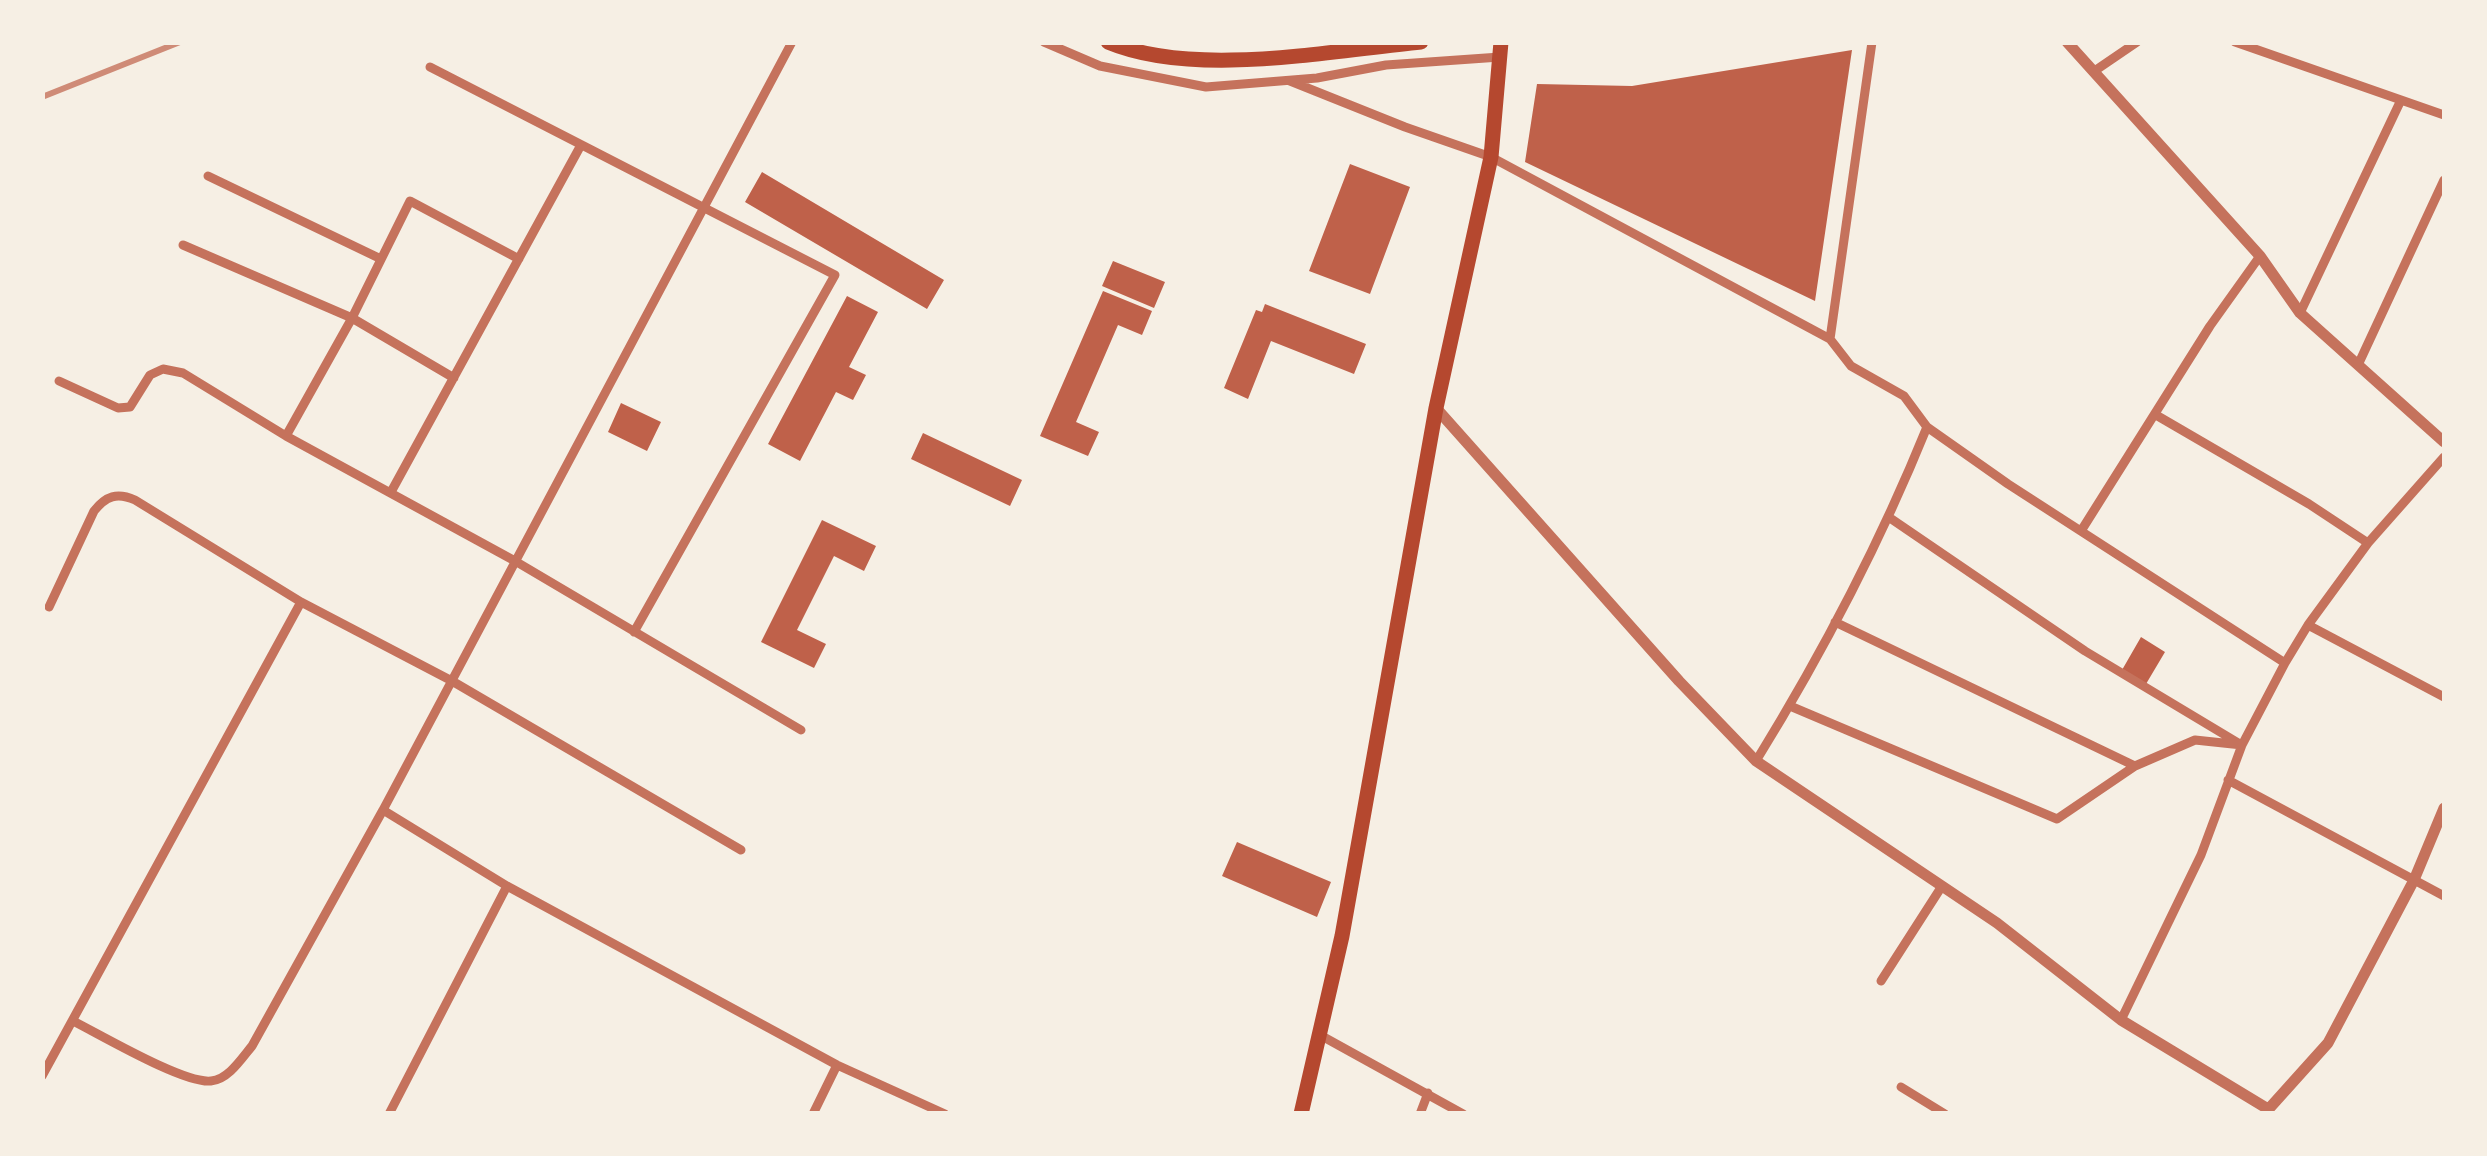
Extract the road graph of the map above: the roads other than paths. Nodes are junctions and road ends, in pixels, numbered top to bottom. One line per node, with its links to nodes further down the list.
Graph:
1 (792, 42): 19 (street)
2 (1044, 42): 12 (street)
3 (1108, 42): 4 (main road)
4 (1420, 42)
5 (1872, 42): 26 (street)
6 (2067, 42): 11 (street)
7 (2137, 42): 11 (street)
8 (2235, 42): 13 (street)
9 (1500, 50): 12 (street); 16 (main road)
10 (430, 67): 15 (street)
11 (2093, 72): 21 (street)
12 (1290, 81): 16 (street)
13 (2400, 100): 14 (street); 24 (street)
14 (2444, 115)
15 (581, 145): 19 (street); 23 (street)
16 (1491, 157): 26 (street); 30 (main road)
17 (208, 176): 22 (street)
18 (2444, 180): 27 (street)
19 (704, 206): 40 (street); 45 (street)
20 (183, 245): 25 (street)
21 (2260, 256): 24 (street); 31 (street)
22 (382, 258): 23 (street); 25 (street)
23 (519, 259): 28 (street)
24 (2300, 313): 27 (street)
25 (352, 318): 28 (street); 33 (street)
26 (1830, 339): 32 (street)
27 (2358, 365): 34 (street)
28 (454, 378): 36 (street)
29 (59, 381): 33 (street)
30 (1436, 408): 52 (street); 65 (main road)
31 (2156, 415): 38 (street); 39 (street)
32 (1928, 427): 37 (street); 38 (street)
33 (286, 436): 36 (street)
34 (2444, 442)
35 (2444, 456): 39 (street)
36 (391, 492): 40 (street)
37 (1890, 518): 43 (street); 51 (street)
38 (2080, 531): 46 (street)
39 (2368, 543): 44 (street)
40 (516, 562): 45 (street); 47 (street)
41 (301, 602): 42 (street); 47 (street); 64 (street)
42 (49, 607)
43 (1835, 622): 49 (street); 53 (street)
44 (2308, 625): 46 (street); 48 (street)
45 (634, 632): 50 (street)
46 (2285, 664): 51 (street)
47 (452, 681): 56 (street); 57 (street)
48 (2444, 697)
49 (1790, 706): 52 (street); 53 (street)
50 (800, 730)
51 (2242, 745): 53 (street); 54 (street)
52 (1756, 761): 60 (street)
53 (2135, 766)
54 (2228, 780): 58 (street); 63 (street)
55 (2444, 808): 58 (street)
56 (384, 810): 59 (street); 64 (street)
57 (740, 850)
58 (2414, 880): 61 (street); 70 (street)
59 (507, 886): 66 (street); 71 (street)
60 (1942, 886): 62 (street); 63 (street)
61 (2444, 896)
62 (1880, 981)
63 (2122, 1020): 70 (street)
64 (72, 1021): 67 (street)
65 (1320, 1034): 69 (street); 74 (main road)
66 (837, 1065): 72 (street); 73 (street)
67 (42, 1076)
68 (1901, 1086): 77 (street)
69 (1428, 1093): 75 (street); 76 (street)
70 (2266, 1111)
71 (389, 1114)
72 (814, 1114)
73 (945, 1114)
74 (1301, 1114)
75 (1420, 1114)
76 (1463, 1114)
77 (1946, 1114)

